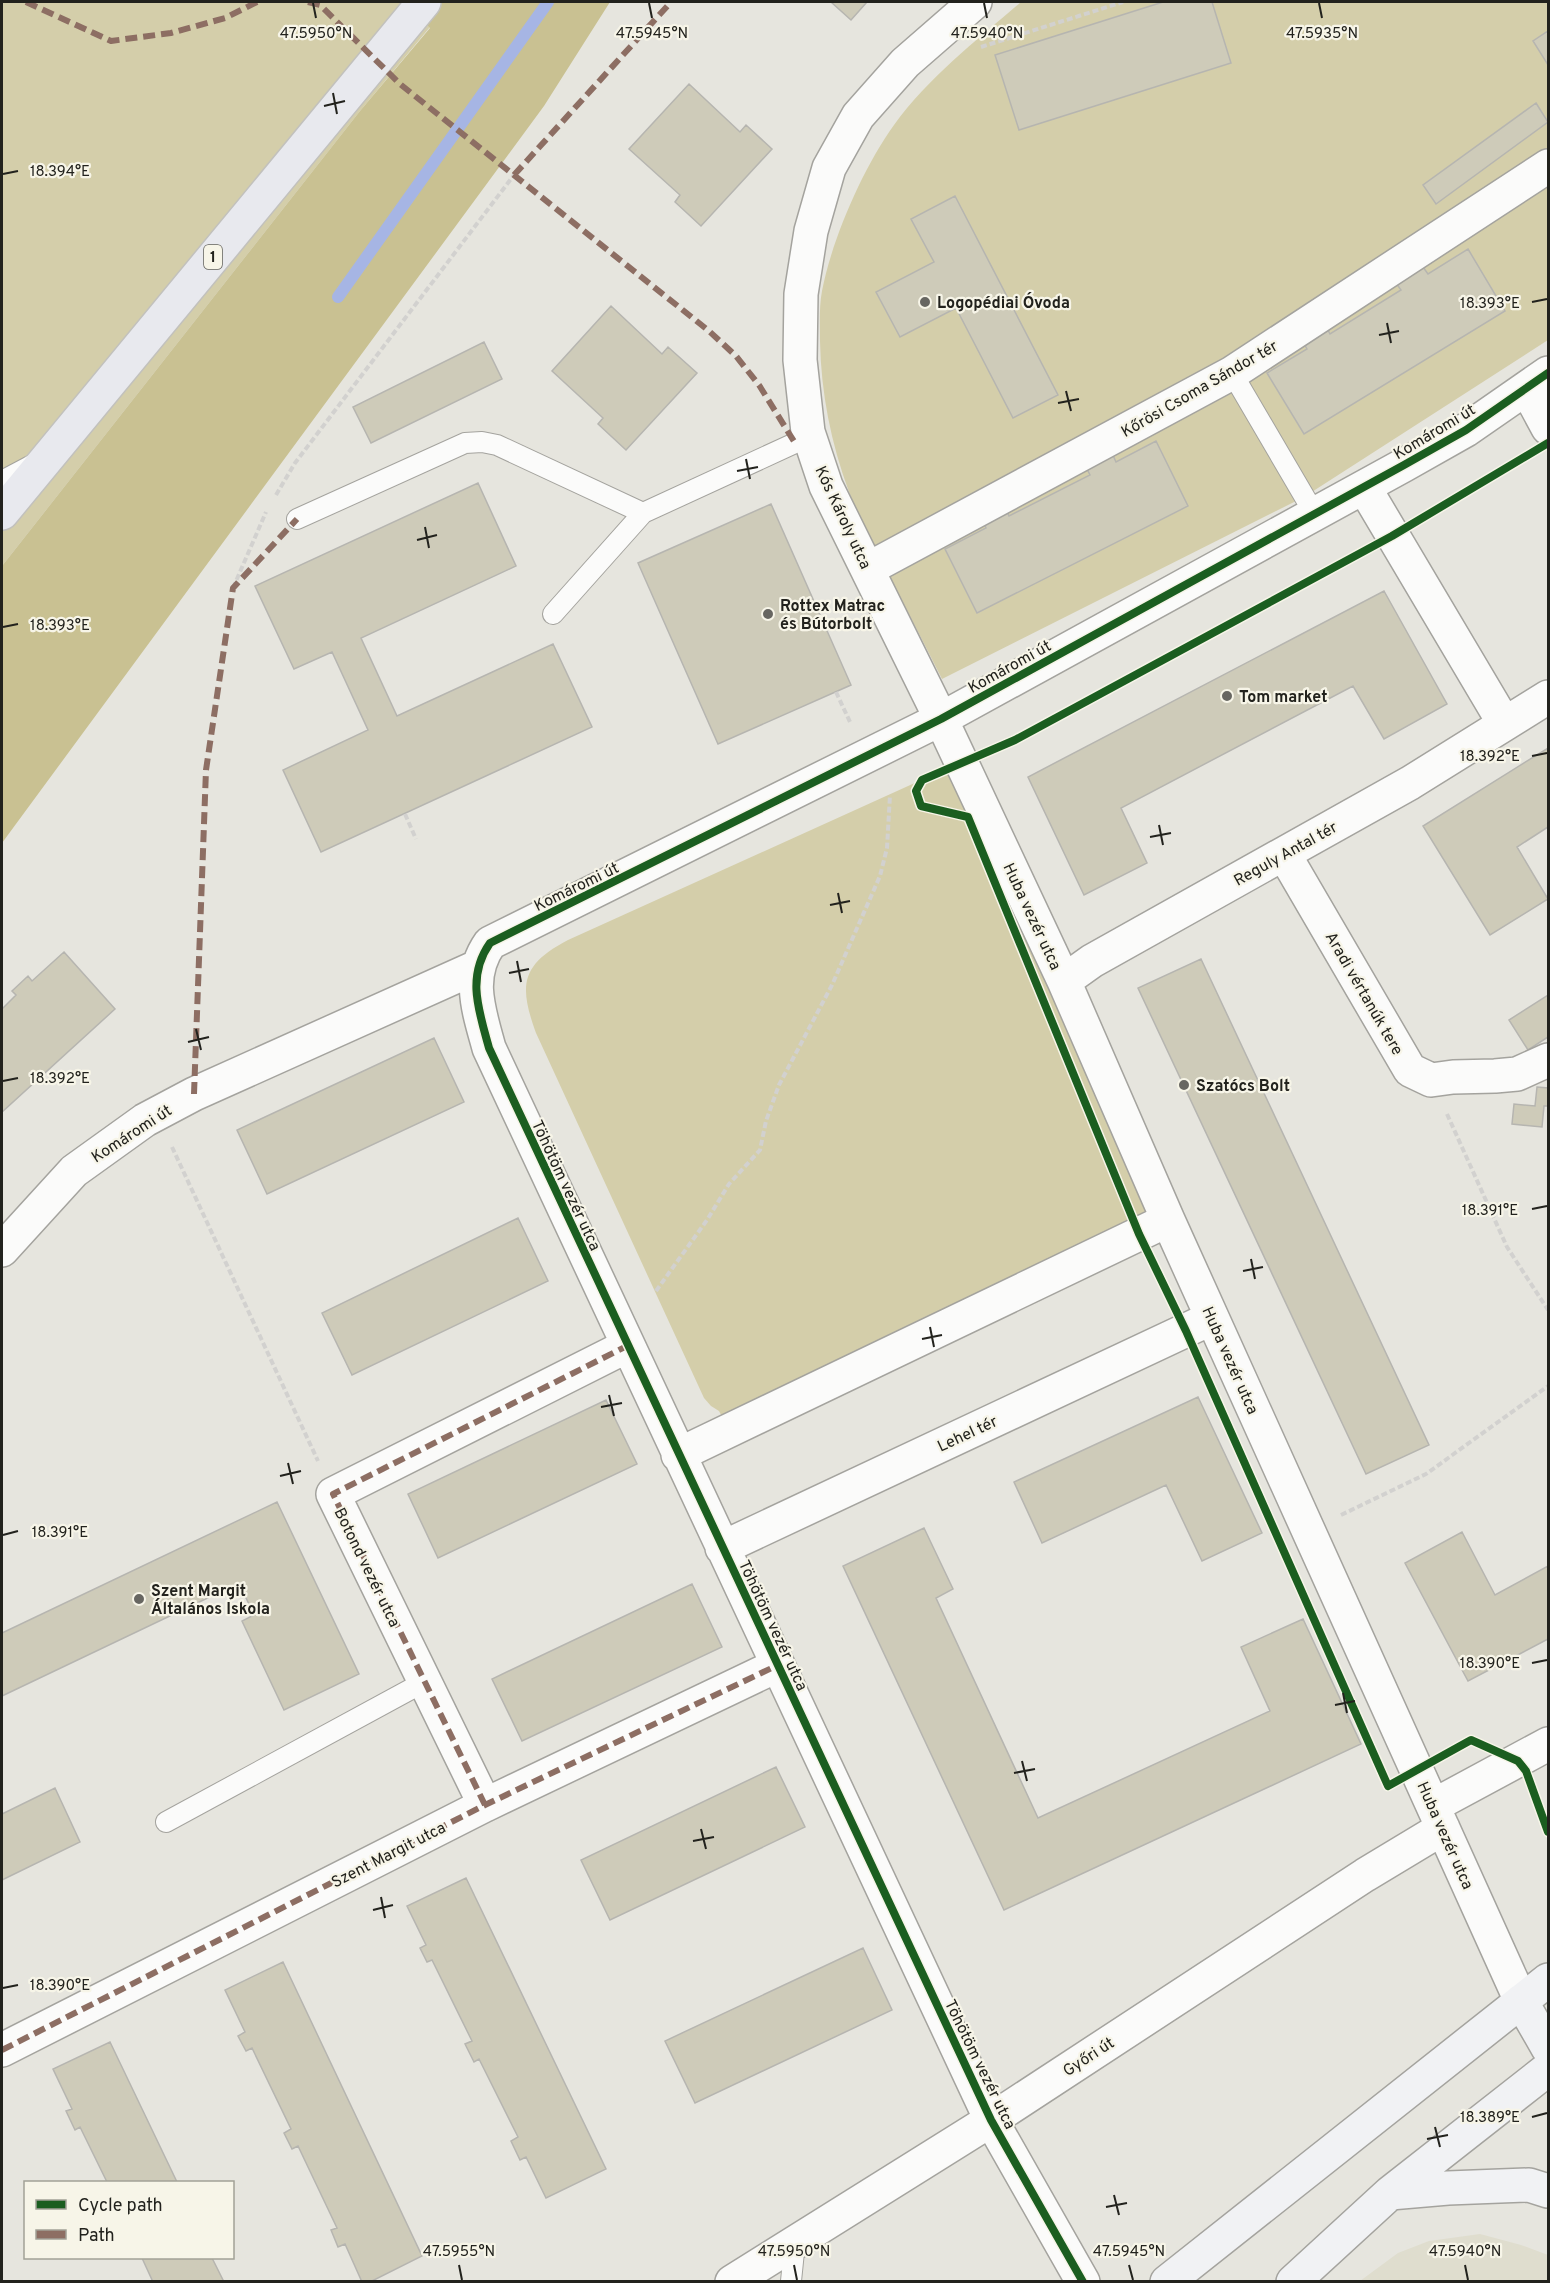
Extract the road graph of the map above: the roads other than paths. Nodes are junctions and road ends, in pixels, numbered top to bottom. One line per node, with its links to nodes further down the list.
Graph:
1 (423, 2): 8 (main road, 1)
2 (975, 2): 15 (street, Kós Károly utca)
3 (1546, 174): 4 (street, Kőrösi Csoma Sándor tér)
4 (1232, 373): 13 (lane); 15 (street, Kőrösi Csoma Sándor tér)
5 (1538, 381): 6 (street); 10 (street, Komáromi út)
6 (1548, 428)
7 (795, 443): 12 (lane)
8 (47, 458): 9 (lane); 11 (main road, 1)
9 (2, 481)
10 (1364, 487): 13 (street, Komáromi út); 19 (street)
11 (2, 513)
12 (643, 513): 14 (lane); 16 (lane)
13 (1314, 513): 18 (street, Komáromi út)
14 (297, 519)
15 (868, 569): 18 (street, Kós Károly utca)
16 (553, 614)
17 (1548, 697): 19 (street, Reguly Antal tér)
18 (941, 719): 21 (street, Komáromi út); 22 (street, Huba vezér utca)
19 (1504, 723): 20 (street, Reguly Antal tér)
20 (1284, 854): 22 (street, Reguly Antal tér); 23 (street, Aradi vértanúk tere)
21 (478, 966): 25 (street, Komáromi út); 27 (street, Töhötöm vezér utca)
22 (1064, 981): 24 (street, Huba vezér utca)
23 (1548, 1060)
24 (1168, 1220): 26 (street, Huba vezér utca); 28 (street)
25 (2, 1250)
26 (1212, 1318): 29 (street, Lehel tér); 34 (street, Huba vezér utca)
27 (627, 1346): 28 (street, Töhötöm vezér utca); 31 (street, Botond vezér utca)
28 (678, 1455): 29 (street, Töhötöm vezér utca)
29 (722, 1548): 30 (street, Töhötöm vezér utca)
30 (778, 1665): 33 (street, Szent Margit utca); 41 (street, Töhötöm vezér utca)
31 (424, 1682): 33 (street, Botond vezér utca); 35 (lane)
32 (1548, 1744): 34 (street, Győri út)
33 (484, 1805): 39 (street, Szent Margit utca)
34 (1438, 1817): 37 (street, Huba vezér utca); 41 (street, Győri út)
35 (166, 1822)
36 (1548, 1980): 37 (main road)
37 (1521, 2001): 38 (main road); 48 (main road)
38 (1548, 2048)
39 (2, 2050)
40 (1548, 2069): 43 (main road)
41 (991, 2120): 44 (street, Győri út); 47 (street, Töhötöm vezér utca)
42 (1548, 2191): 43 (main road)
43 (1390, 2193): 49 (main road)
44 (795, 2242): 45 (street, Győri út); 46 (lane)
45 (732, 2282)
46 (791, 2282)
47 (1083, 2282)
48 (1167, 2282)
49 (1293, 2282)

